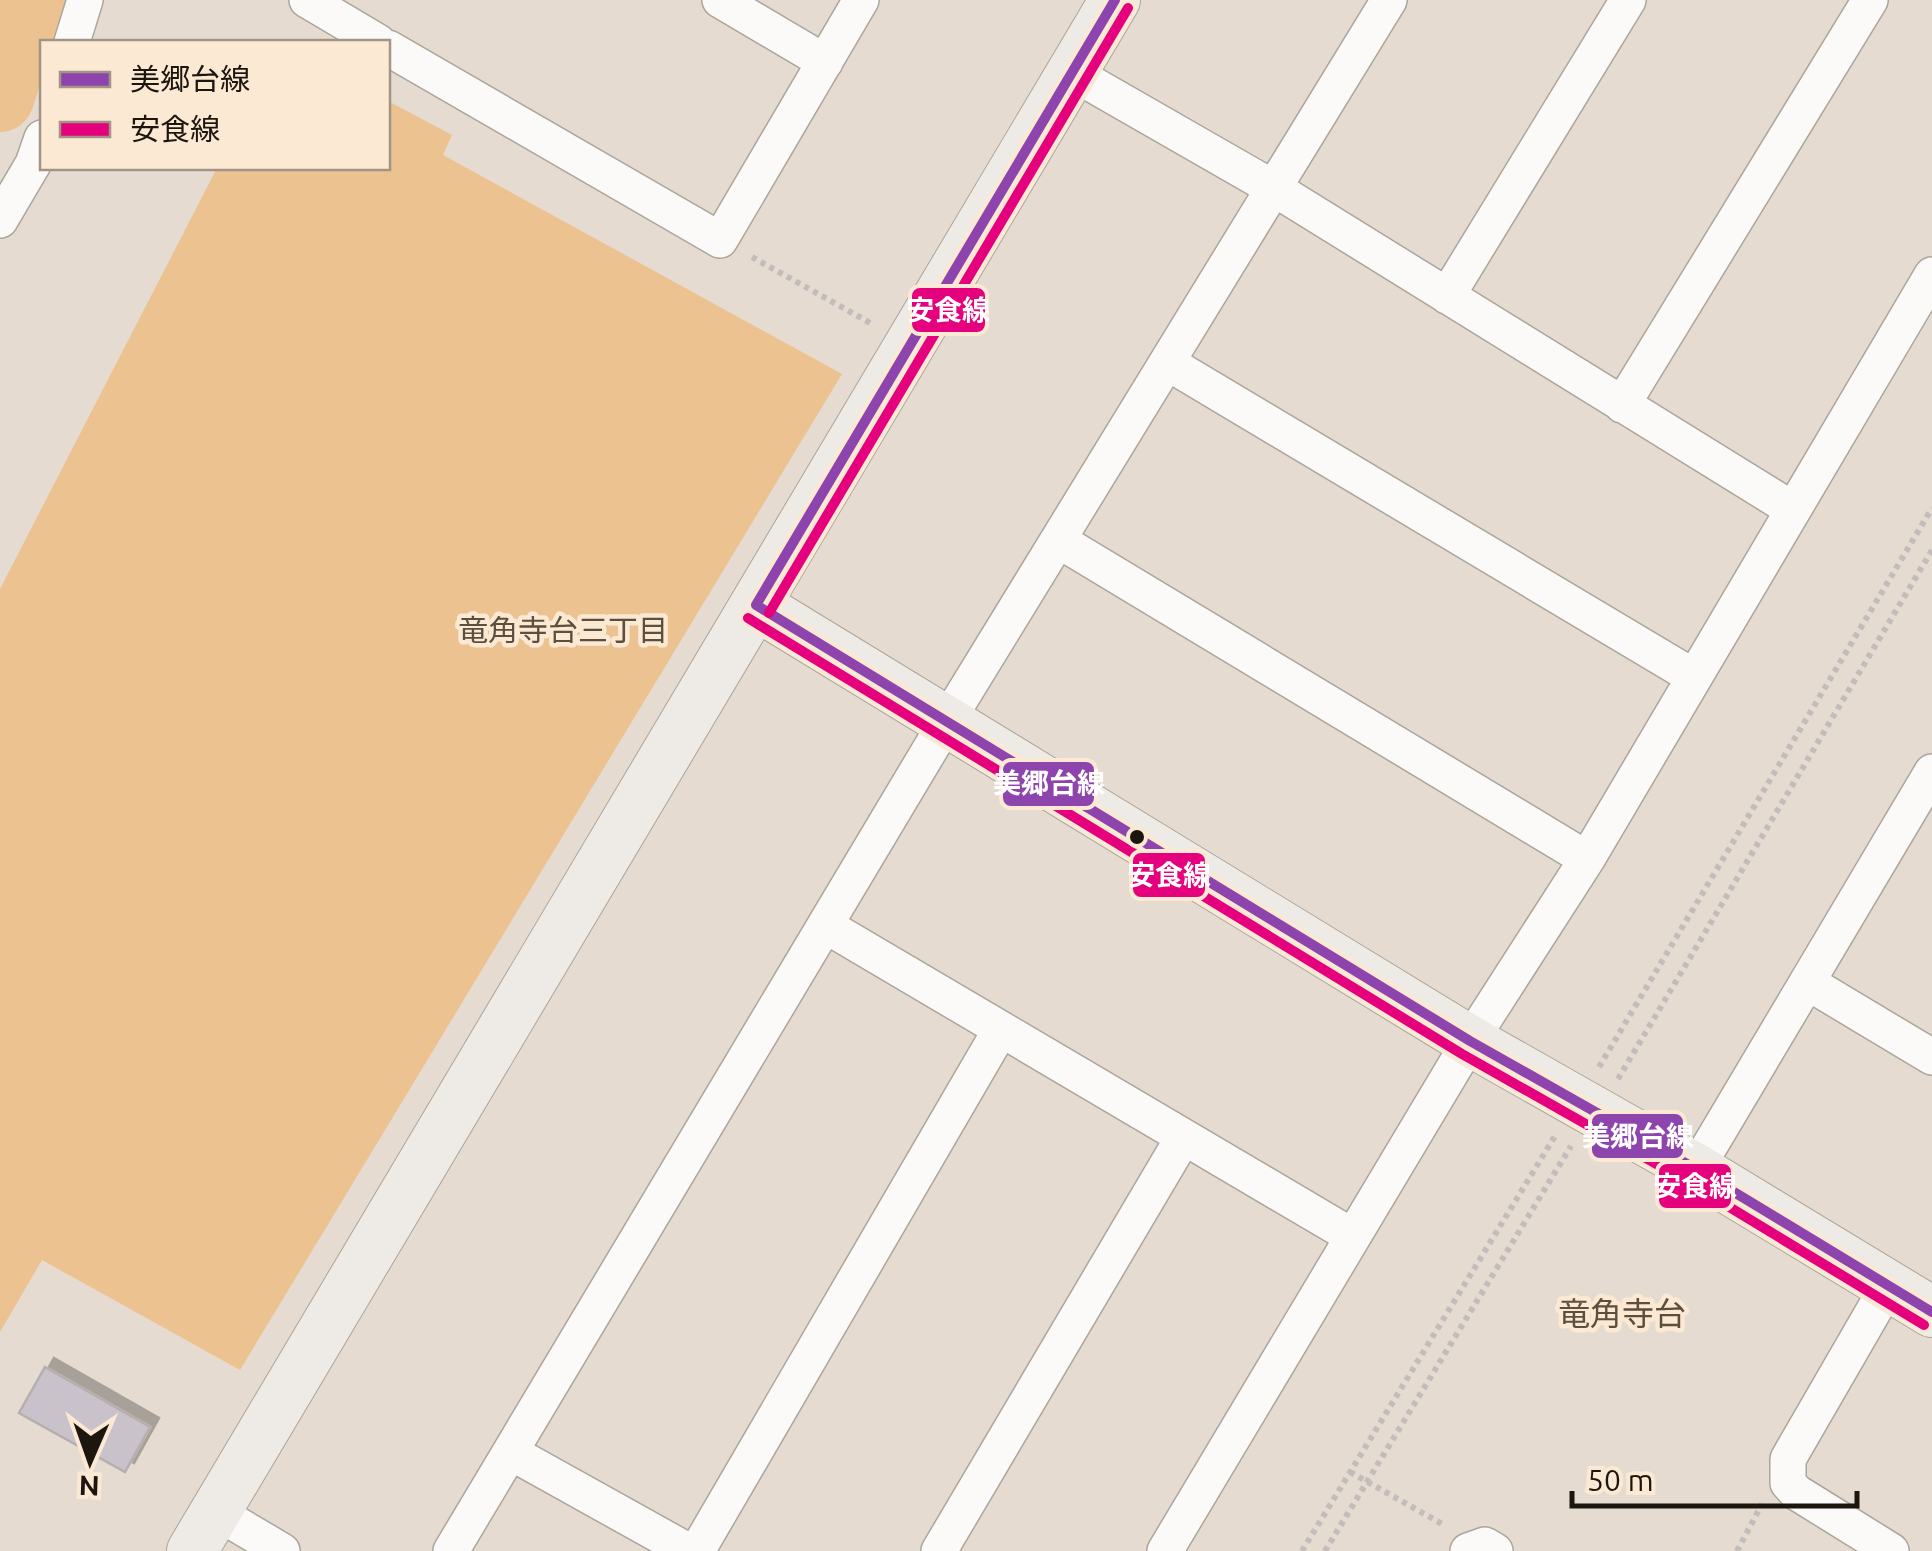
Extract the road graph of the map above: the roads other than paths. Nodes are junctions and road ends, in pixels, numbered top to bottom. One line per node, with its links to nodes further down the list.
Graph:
1 (85, 0): 9 (street)
2 (307, 0): 10 (street)
3 (720, 0): 12 (street)
4 (862, 0): 12 (street)
5 (1114, 0): 13 (street)
6 (1389, 0): 15 (street)
7 (1628, 0): 18 (street)
8 (1870, 0): 20 (street)
9 (73, 40)
10 (375, 40)
11 (390, 49): 12 (street)
12 (825, 62)
13 (1072, 72): 15 (street); 23 (street)
14 (40, 144): 16 (street)
15 (1275, 190): 18 (street); 19 (street)
16 (0, 220)
17 (1932, 275): 21 (street)
18 (1447, 296): 20 (street)
19 (1168, 363): 22 (street); 24 (street)
20 (1622, 404): 21 (street)
21 (1792, 509): 24 (street)
22 (1058, 540): 25 (street); 27 (street)
23 (756, 605): 25 (street); 39 (street)
24 (1694, 677): 27 (street)
25 (947, 721): 28 (street); 31 (street)
26 (1932, 772): 29 (street)
27 (1587, 859): 31 (street)
28 (828, 926): 30 (street); 38 (street)
29 (1807, 982): 32 (street); 34 (street)
30 (1001, 1030): 33 (street); 43 (street)
31 (1470, 1041): 34 (street); 35 (street)
32 (1932, 1057)
33 (1183, 1138): 35 (street); 44 (street)
34 (1696, 1169): 36 (street)
35 (1352, 1236): 45 (street)
36 (1888, 1286): 37 (street); 46 (street)
37 (1932, 1312)
38 (512, 1452): 41 (street); 42 (street)
39 (204, 1531): 40 (street)
40 (282, 1551)
41 (451, 1551)
42 (688, 1551)
43 (696, 1551)
44 (938, 1551)
45 (1165, 1551)
46 (1892, 1551)

